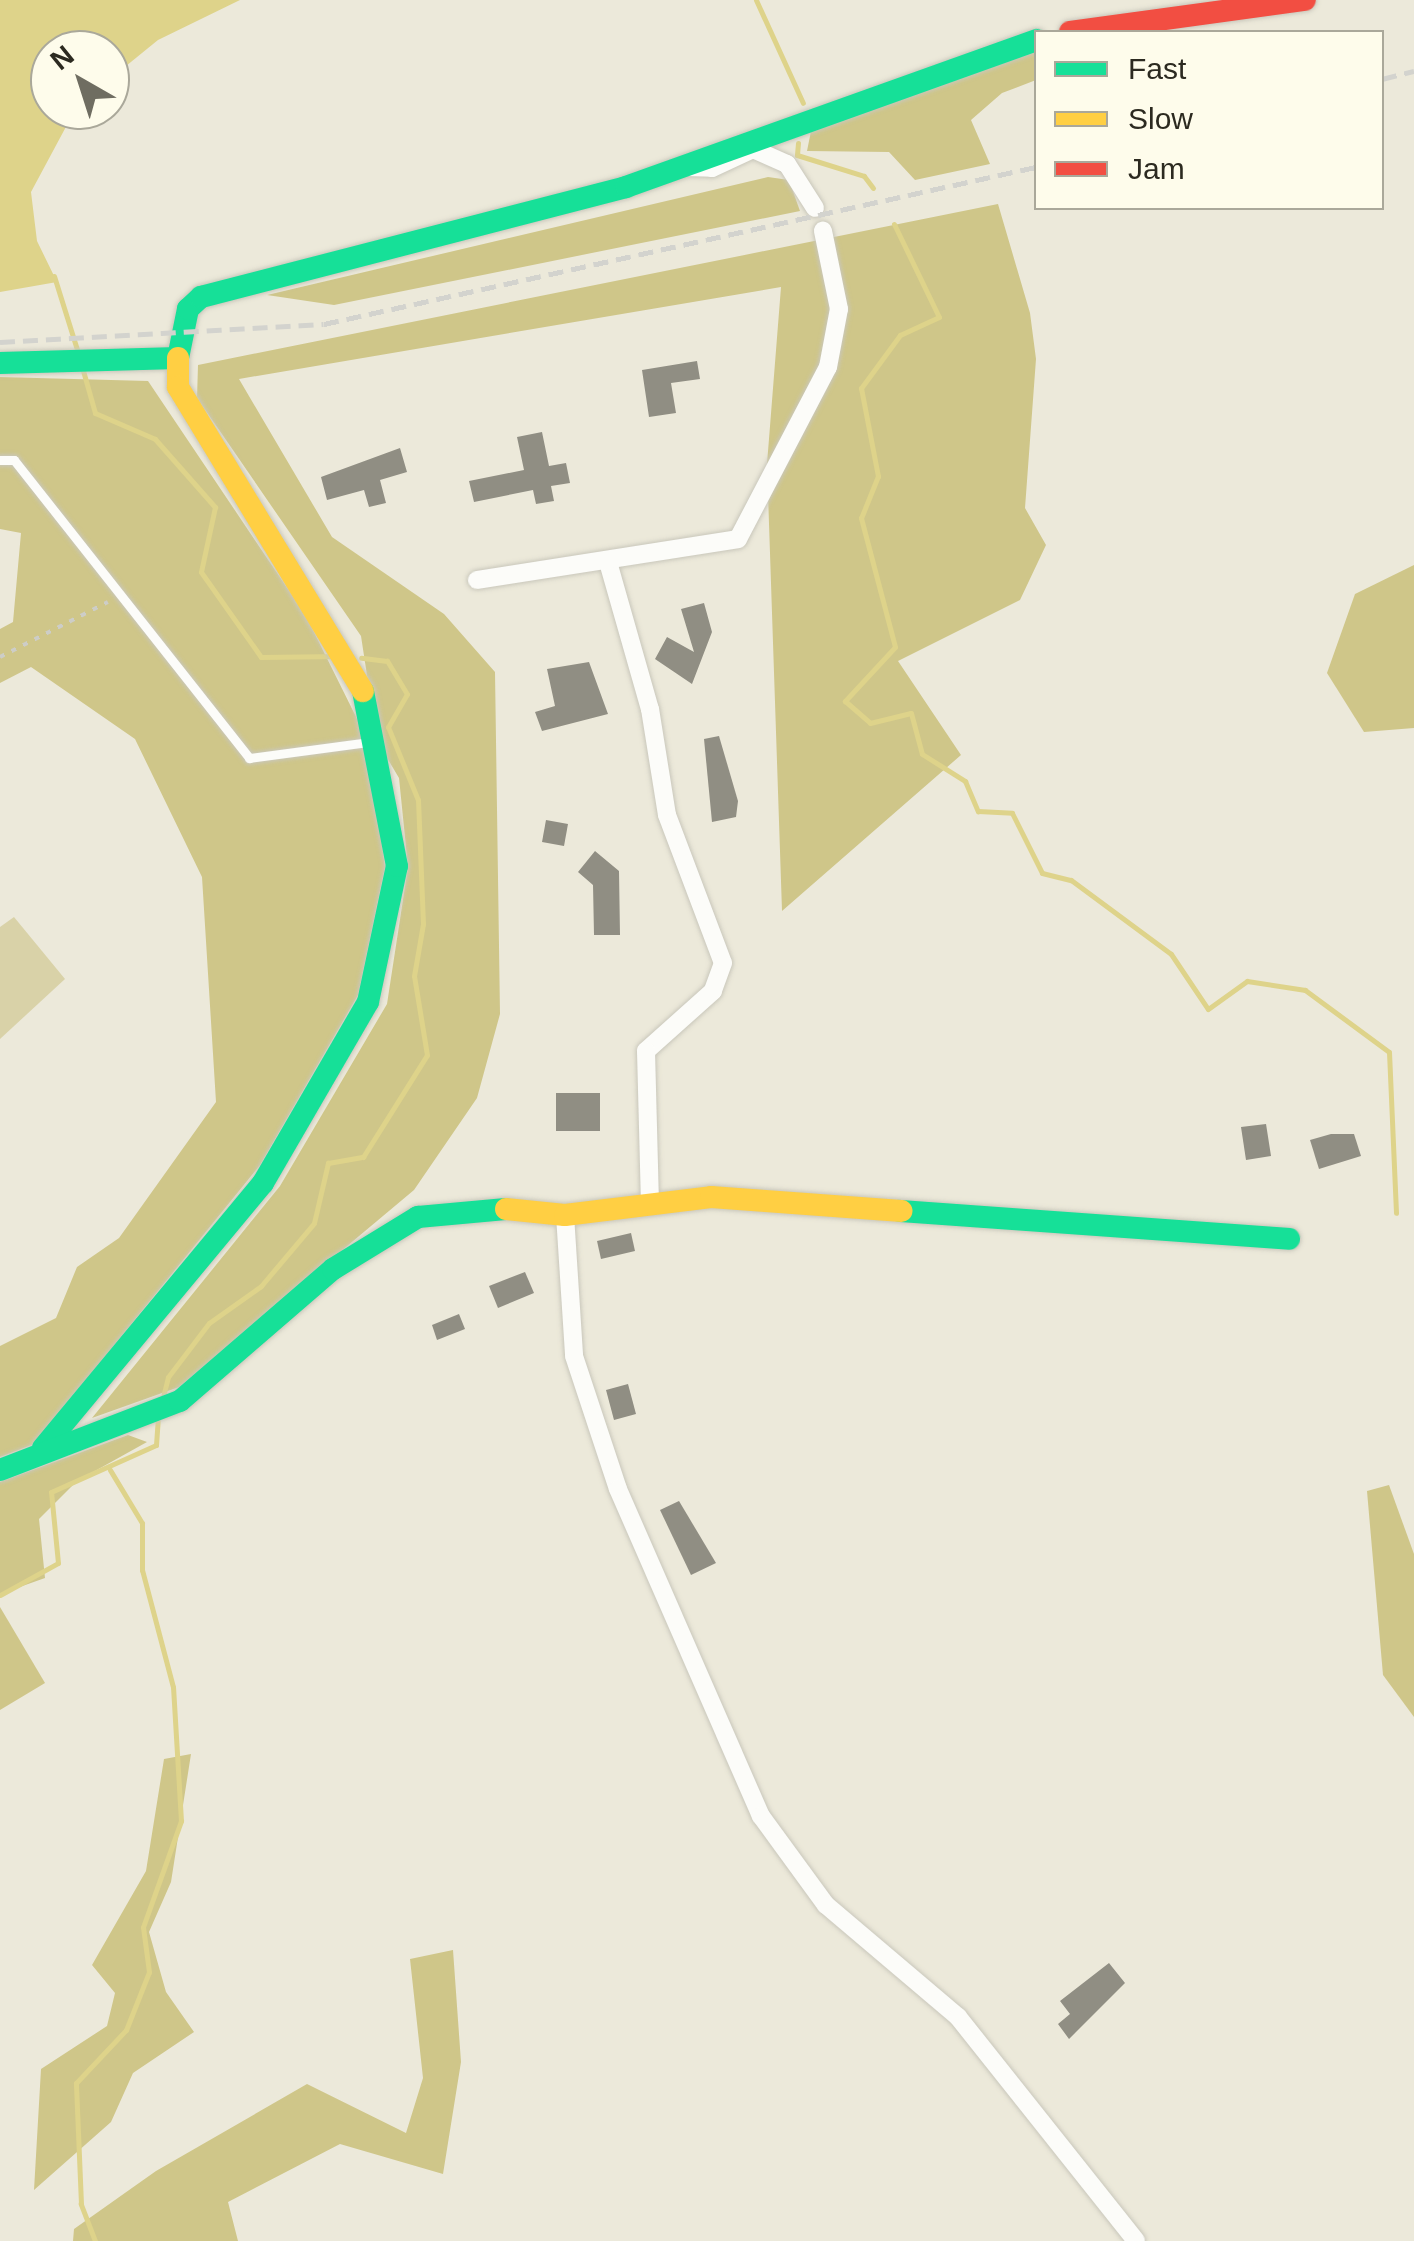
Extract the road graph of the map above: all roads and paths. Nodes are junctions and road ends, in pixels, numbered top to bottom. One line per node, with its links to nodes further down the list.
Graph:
1 (1304, 0): 2 (street)
2 (1085, 30)
3 (1034, 41): 4 (street)
4 (680, 166): 5 (street); 7 (street)
5 (815, 208)
6 (823, 231): 10 (street)
7 (178, 358): 8 (street); 14 (street)
8 (0, 363)
9 (0, 460): 12 (lane)
10 (608, 562): 11 (street); 15 (street)
11 (477, 580)
12 (121, 595): 13 (path); 14 (lane)
13 (0, 656)
14 (377, 741): 18 (street)
15 (650, 1201): 16 (street); 17 (street)
16 (565, 1216): 18 (street); 20 (street)
17 (1289, 1239)
18 (41, 1450): 19 (street)
19 (0, 1470)
20 (1136, 2241)

